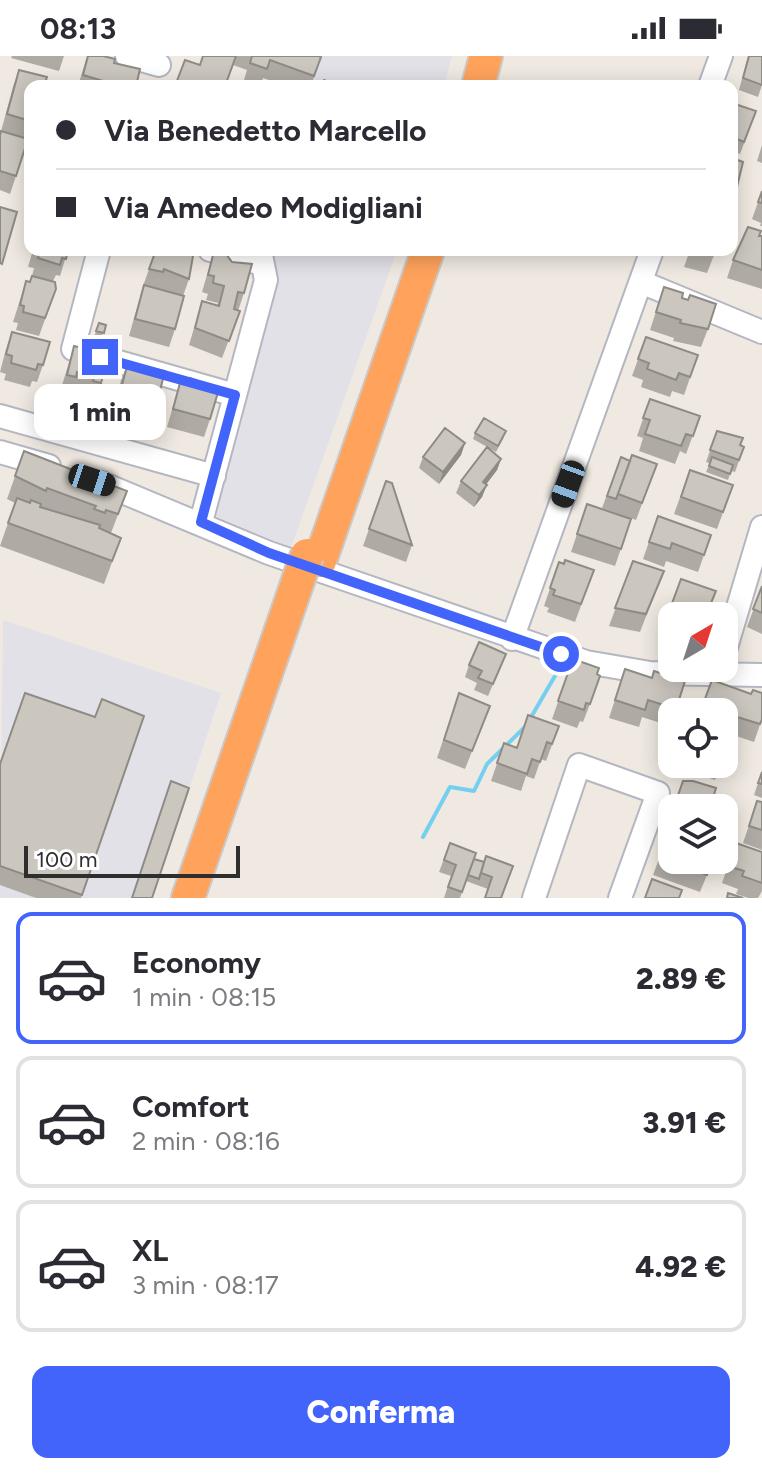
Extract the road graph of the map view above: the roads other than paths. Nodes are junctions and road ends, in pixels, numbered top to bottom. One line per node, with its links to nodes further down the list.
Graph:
1 (127, 56): 5 (street)
2 (469, 56): 6 (highway)
3 (486, 56): 7 (highway)
4 (721, 56): 8 (street)
5 (159, 65)
6 (463, 80)
7 (480, 80)
8 (712, 80)
9 (97, 256): 16 (street)
10 (409, 256): 22 (highway)
11 (426, 256): 22 (highway)
12 (650, 256): 14 (street)
13 (261, 257): 16 (street)
14 (641, 282): 15 (street); 24 (street)
15 (762, 332)
16 (235, 395): 19 (street)
17 (0, 416): 19 (street)
18 (0, 452): 20 (street)
19 (214, 476): 20 (street)
20 (201, 522): 24 (street)
21 (762, 527): 23 (street)
22 (310, 569): 28 (highway); 29 (highway)
23 (738, 607)
24 (512, 639): 25 (street)
25 (658, 673)
26 (738, 673): 27 (street)
27 (762, 675)
28 (188, 898)
29 (203, 898)
30 (534, 898): 31 (street)
31 (620, 898)

